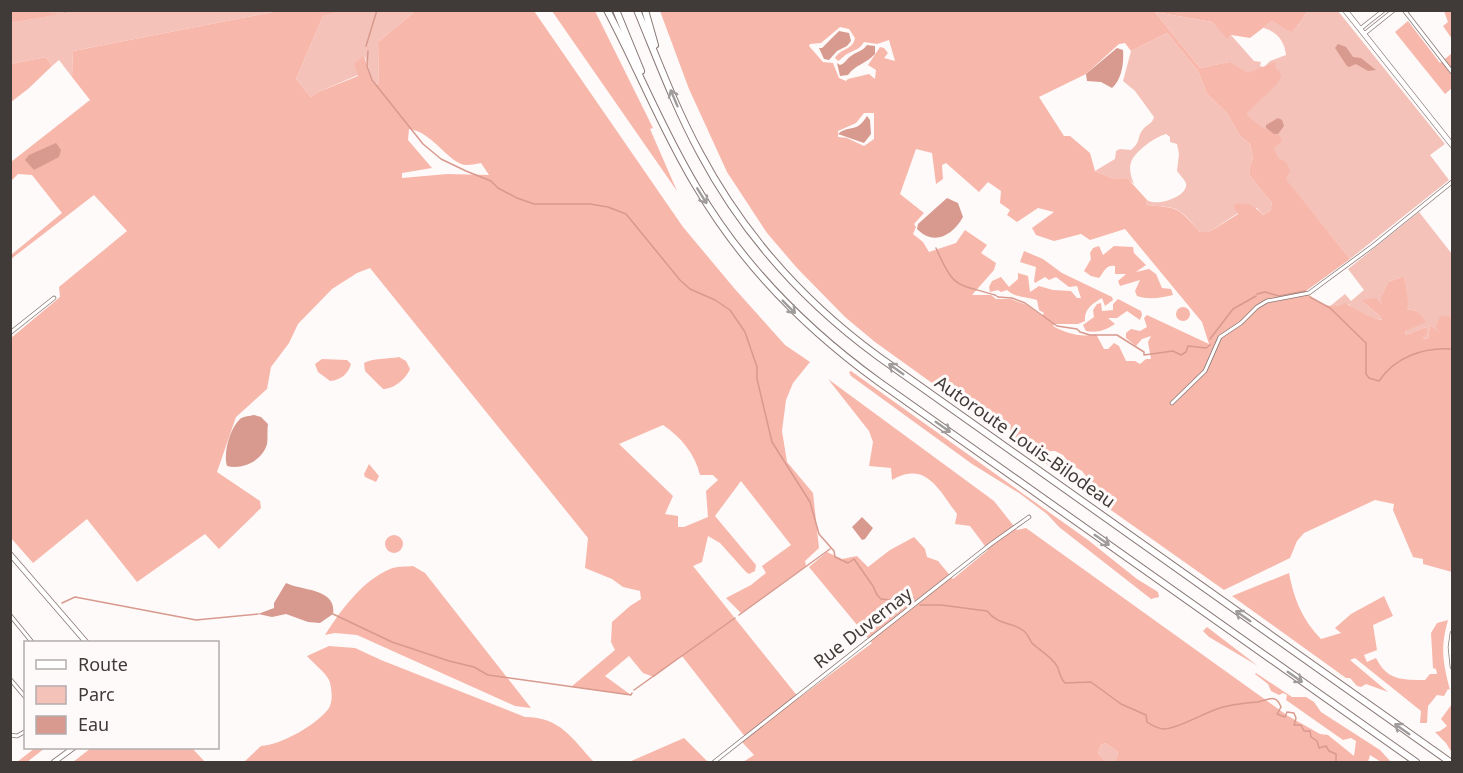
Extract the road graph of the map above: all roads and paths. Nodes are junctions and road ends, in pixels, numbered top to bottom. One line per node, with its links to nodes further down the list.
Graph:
1 (606, 10): 13 (highway)
2 (616, 10): 13 (highway)
3 (637, 10): 11 (highway)
4 (645, 10): 11 (highway)
5 (1345, 10): 9 (main road)
6 (1384, 10): 9 (street)
7 (1394, 10): 10 (street)
8 (1404, 10): 12 (street)
9 (1360, 29): 10 (main road)
10 (1365, 34): 14 (main road)
11 (663, 71): 34 (highway, Autoroute Louis-Bilodeau, one-way to 11)
12 (1452, 72)
13 (664, 126): 33 (highway, Autoroute Louis-Bilodeau, one-way to 33)
14 (1452, 145)
15 (1452, 182): 18 (street)
16 (54, 298): 17 (street)
17 (10, 333)
18 (1172, 403)
19 (1029, 517): 32 (street, Rue Duvernay)
20 (10, 554): 24 (main road)
21 (10, 615): 23 (street)
22 (1452, 633): 25 (street)
23 (31, 641)
24 (85, 641)
25 (1452, 667)
26 (10, 679): 27 (street)
27 (24, 696)
28 (24, 732): 29 (street)
29 (10, 735)
30 (70, 749): 31 (main road)
31 (54, 762)
32 (714, 762)
33 (1416, 762)
34 (1450, 762)

